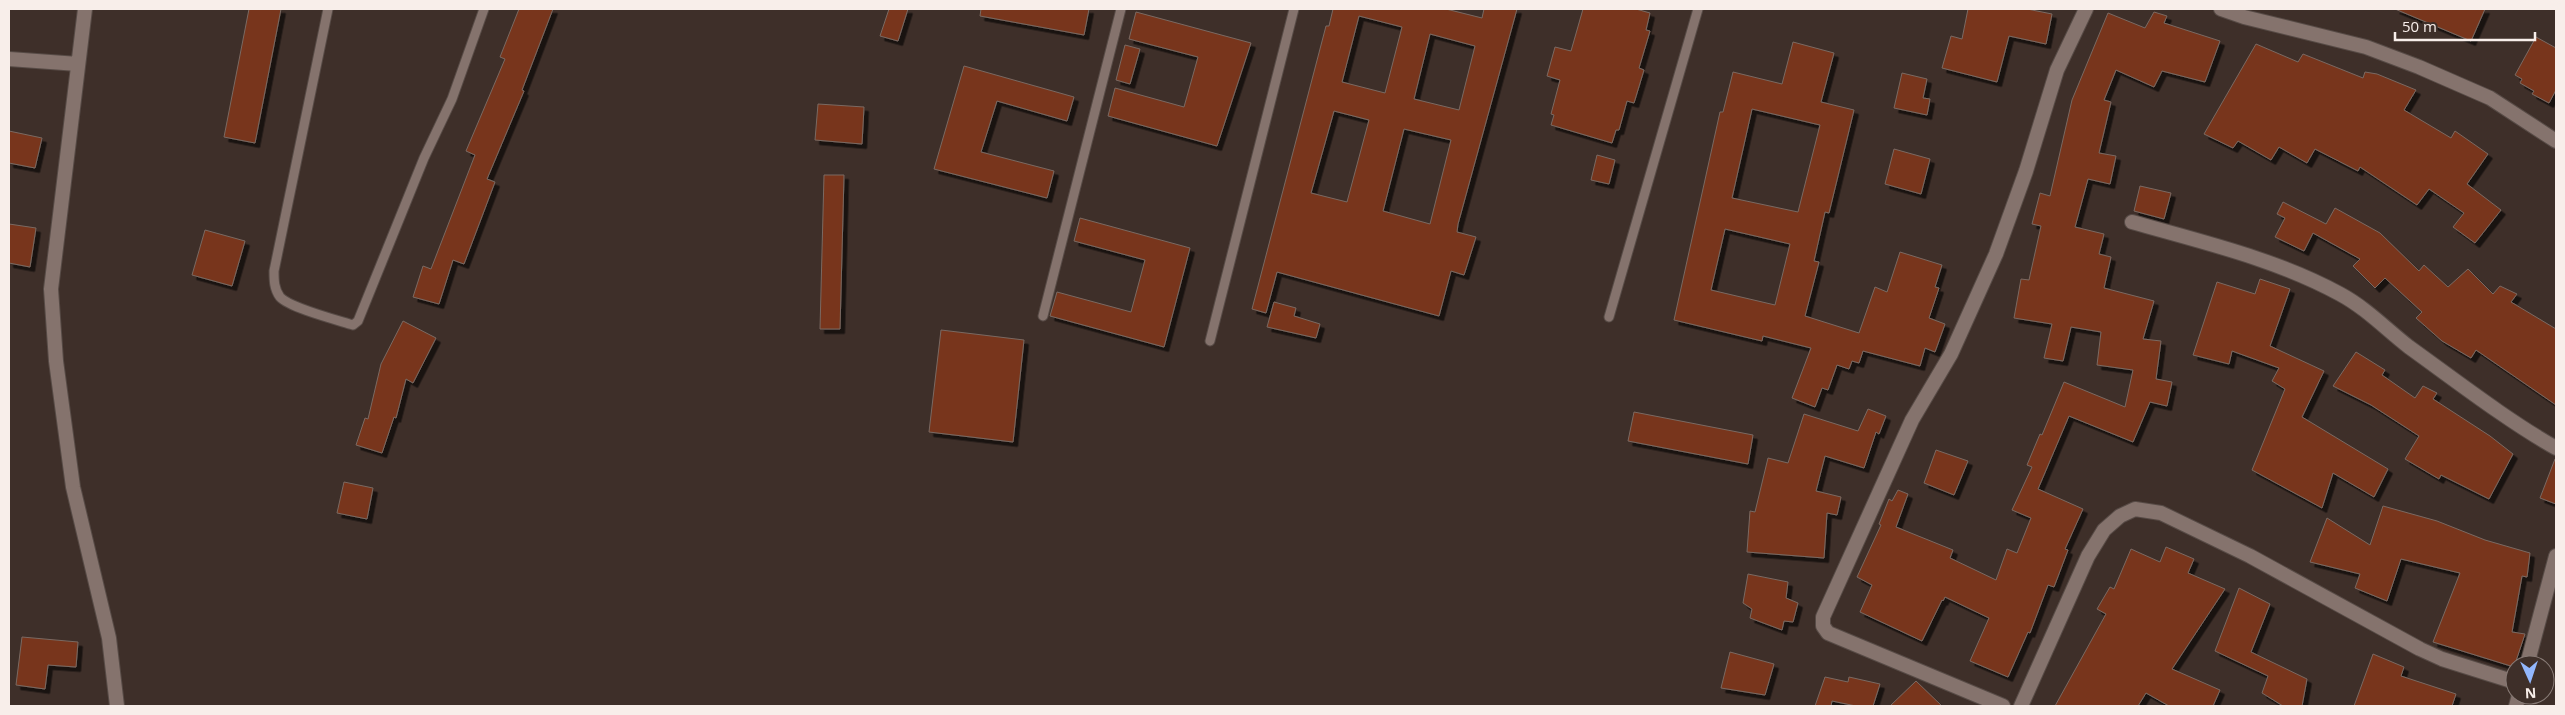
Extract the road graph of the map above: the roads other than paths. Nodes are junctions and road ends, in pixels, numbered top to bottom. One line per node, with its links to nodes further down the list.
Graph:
1 (85, 9): 10 (street)
2 (328, 9): 3 (lane)
3 (484, 9)
4 (1121, 9): 13 (lane)
5 (1294, 9): 15 (lane)
6 (1698, 9): 14 (lane)
7 (2086, 9): 21 (street)
8 (2221, 9): 11 (street)
9 (9, 59): 10 (street)
10 (78, 64): 20 (street)
11 (2556, 141)
12 (2132, 222): 16 (street)
13 (1043, 316)
14 (1609, 317)
15 (1210, 341)
16 (2556, 448)
17 (2556, 556): 18 (street)
18 (2530, 655)
19 (2505, 679): 22 (street)
20 (118, 706)
21 (2003, 706)
22 (2021, 706)

